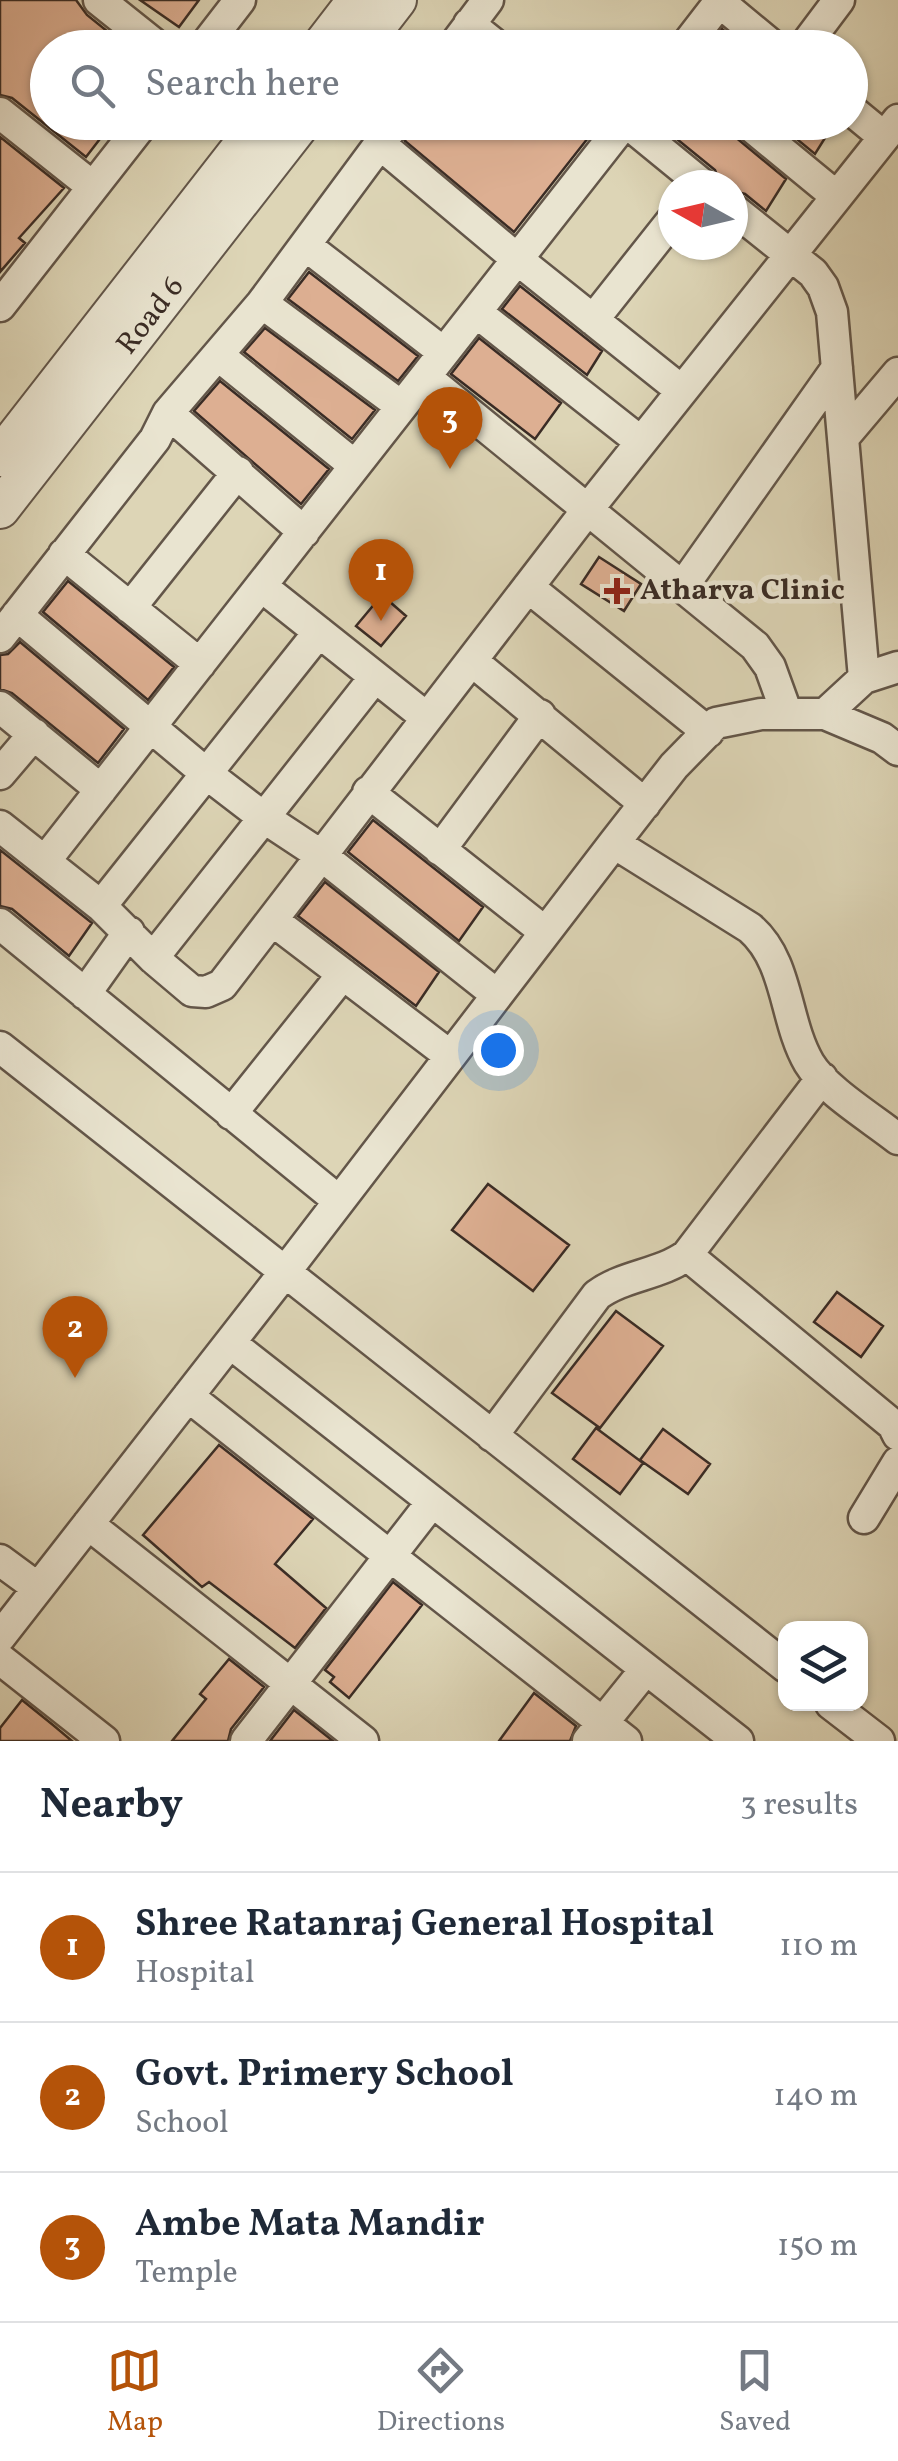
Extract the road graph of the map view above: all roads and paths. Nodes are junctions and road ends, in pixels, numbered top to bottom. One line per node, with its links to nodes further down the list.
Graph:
1 (99, 0): 7 (street)
2 (240, 0): 8 (street)
3 (357, 0): 9 (street)
4 (397, 0): 10 (street)
5 (840, 0): 13 (street)
6 (719, 1): 11 (street); 12 (street)
7 (136, 30)
8 (216, 30)
9 (334, 30)
10 (374, 30)
11 (697, 30)
12 (754, 30)
13 (818, 30)
14 (0, 114): 17 (street)
15 (868, 117): 16 (street)
16 (891, 128): 29 (street)
17 (30, 138)
18 (33, 140): 28 (street)
19 (130, 140): 28 (street)
20 (247, 140): 49 (street, Road 6)
21 (288, 140): 52 (street, Road 6)
22 (383, 140): 32 (street)
23 (395, 140): 34 (street)
24 (605, 140): 34 (street)
25 (636, 140): 27 (street)
26 (768, 140): 29 (street)
27 (680, 170)
28 (93, 187): 36 (street)
29 (836, 196): 33 (street)
30 (748, 221): 33 (street)
31 (658, 237): 38 (street)
32 (305, 246): 35 (street); 39 (street)
33 (790, 256): 41 (street); 44 (street)
34 (517, 260): 37 (street); 38 (street)
35 (262, 303): 40 (street); 45 (street)
36 (0, 306)
37 (476, 312): 39 (street); 48 (street)
38 (593, 320): 44 (street)
39 (442, 352): 43 (street)
40 (219, 356): 46 (street); 50 (street)
41 (836, 368): 47 (street); 57 (street)
42 (898, 373): 47 (street)
43 (424, 377): 45 (street); 53 (street)
44 (682, 391): 48 (street)
45 (401, 406): 50 (street)
46 (168, 413): 51 (street); 55 (street)
47 (843, 438): 66 (street)
48 (641, 442): 53 (street)
49 (0, 458)
50 (354, 465): 54 (street)
51 (238, 472): 54 (street); 59 (street)
52 (0, 509)
53 (588, 510): 57 (street); 58 (street)
54 (304, 532): 56 (street)
55 (64, 554): 59 (street); 60 (street)
56 (261, 586): 61 (street); 63 (street)
57 (683, 586): 68 (street)
58 (528, 587): 62 (street); 73 (street)
59 (130, 608): 63 (street)
60 (8, 626): 72 (street)
61 (319, 632): 65 (street); 77 (street)
62 (472, 660): 70 (street); 71 (street)
63 (200, 664): 72 (street)
64 (898, 668): 66 (street)
65 (375, 676): 71 (street); 81 (street)
66 (864, 678): 69 (street)
67 (0, 707): 74 (street)
68 (788, 714): 69 (street); 73 (street)
69 (825, 714): 75 (street)
70 (540, 715): 80 (street); 84 (street)
71 (428, 718): 79 (street)
72 (152, 725): 77 (street); 78 (street)
73 (708, 732): 80 (street)
74 (34, 734): 76 (street); 78 (street)
75 (898, 750)
76 (0, 774)
77 (207, 774): 81 (street); 87 (street)
78 (101, 790): 86 (street)
79 (368, 792): 84 (street); 85 (street)
80 (644, 804): 83 (street)
81 (263, 817): 85 (street); 92 (street)
82 (0, 826): 86 (street)
83 (614, 843): 91 (street); 98 (street)
84 (440, 850): 91 (street)
85 (322, 856): 88 (street); 95 (street)
86 (45, 861): 87 (street)
87 (100, 906): 90 (street)
88 (272, 920): 92 (street); 93 (street)
89 (0, 924): 94 (street)
90 (129, 932): 92 (street); 94 (street)
91 (545, 932): 95 (street)
92 (153, 958)
93 (343, 974): 97 (street); 99 (street)
94 (85, 994): 99 (street)
95 (496, 994): 97 (street)
96 (0, 1047): 103 (street)
97 (448, 1055): 101 (street)
98 (822, 1078): 100 (street); 102 (street)
99 (231, 1114): 101 (street)
100 (898, 1139)
101 (338, 1201): 103 (street)
102 (687, 1255): 106 (street); 107 (street)
103 (285, 1272): 104 (street); 107 (street)
104 (230, 1343): 105 (street); 109 (street)
105 (188, 1396): 111 (street); 112 (street)
106 (898, 1435)
107 (492, 1436): 117 (street)
108 (898, 1462): 110 (street)
109 (432, 1502): 112 (street); 118 (street)
110 (864, 1518)
111 (88, 1524): 114 (street); 119 (street)
112 (390, 1556): 119 (street); 121 (street)
113 (0, 1560): 114 (street)
114 (38, 1588): 115 (street)
115 (0, 1637)
116 (0, 1659): 122 (street)
117 (778, 1661)
118 (646, 1669): 121 (street); 125 (street)
119 (290, 1684): 123 (street); 124 (street)
120 (841, 1711): 126 (street)
121 (606, 1735)
122 (104, 1741)
123 (246, 1741)
124 (363, 1741)
125 (738, 1741)
126 (879, 1741)

